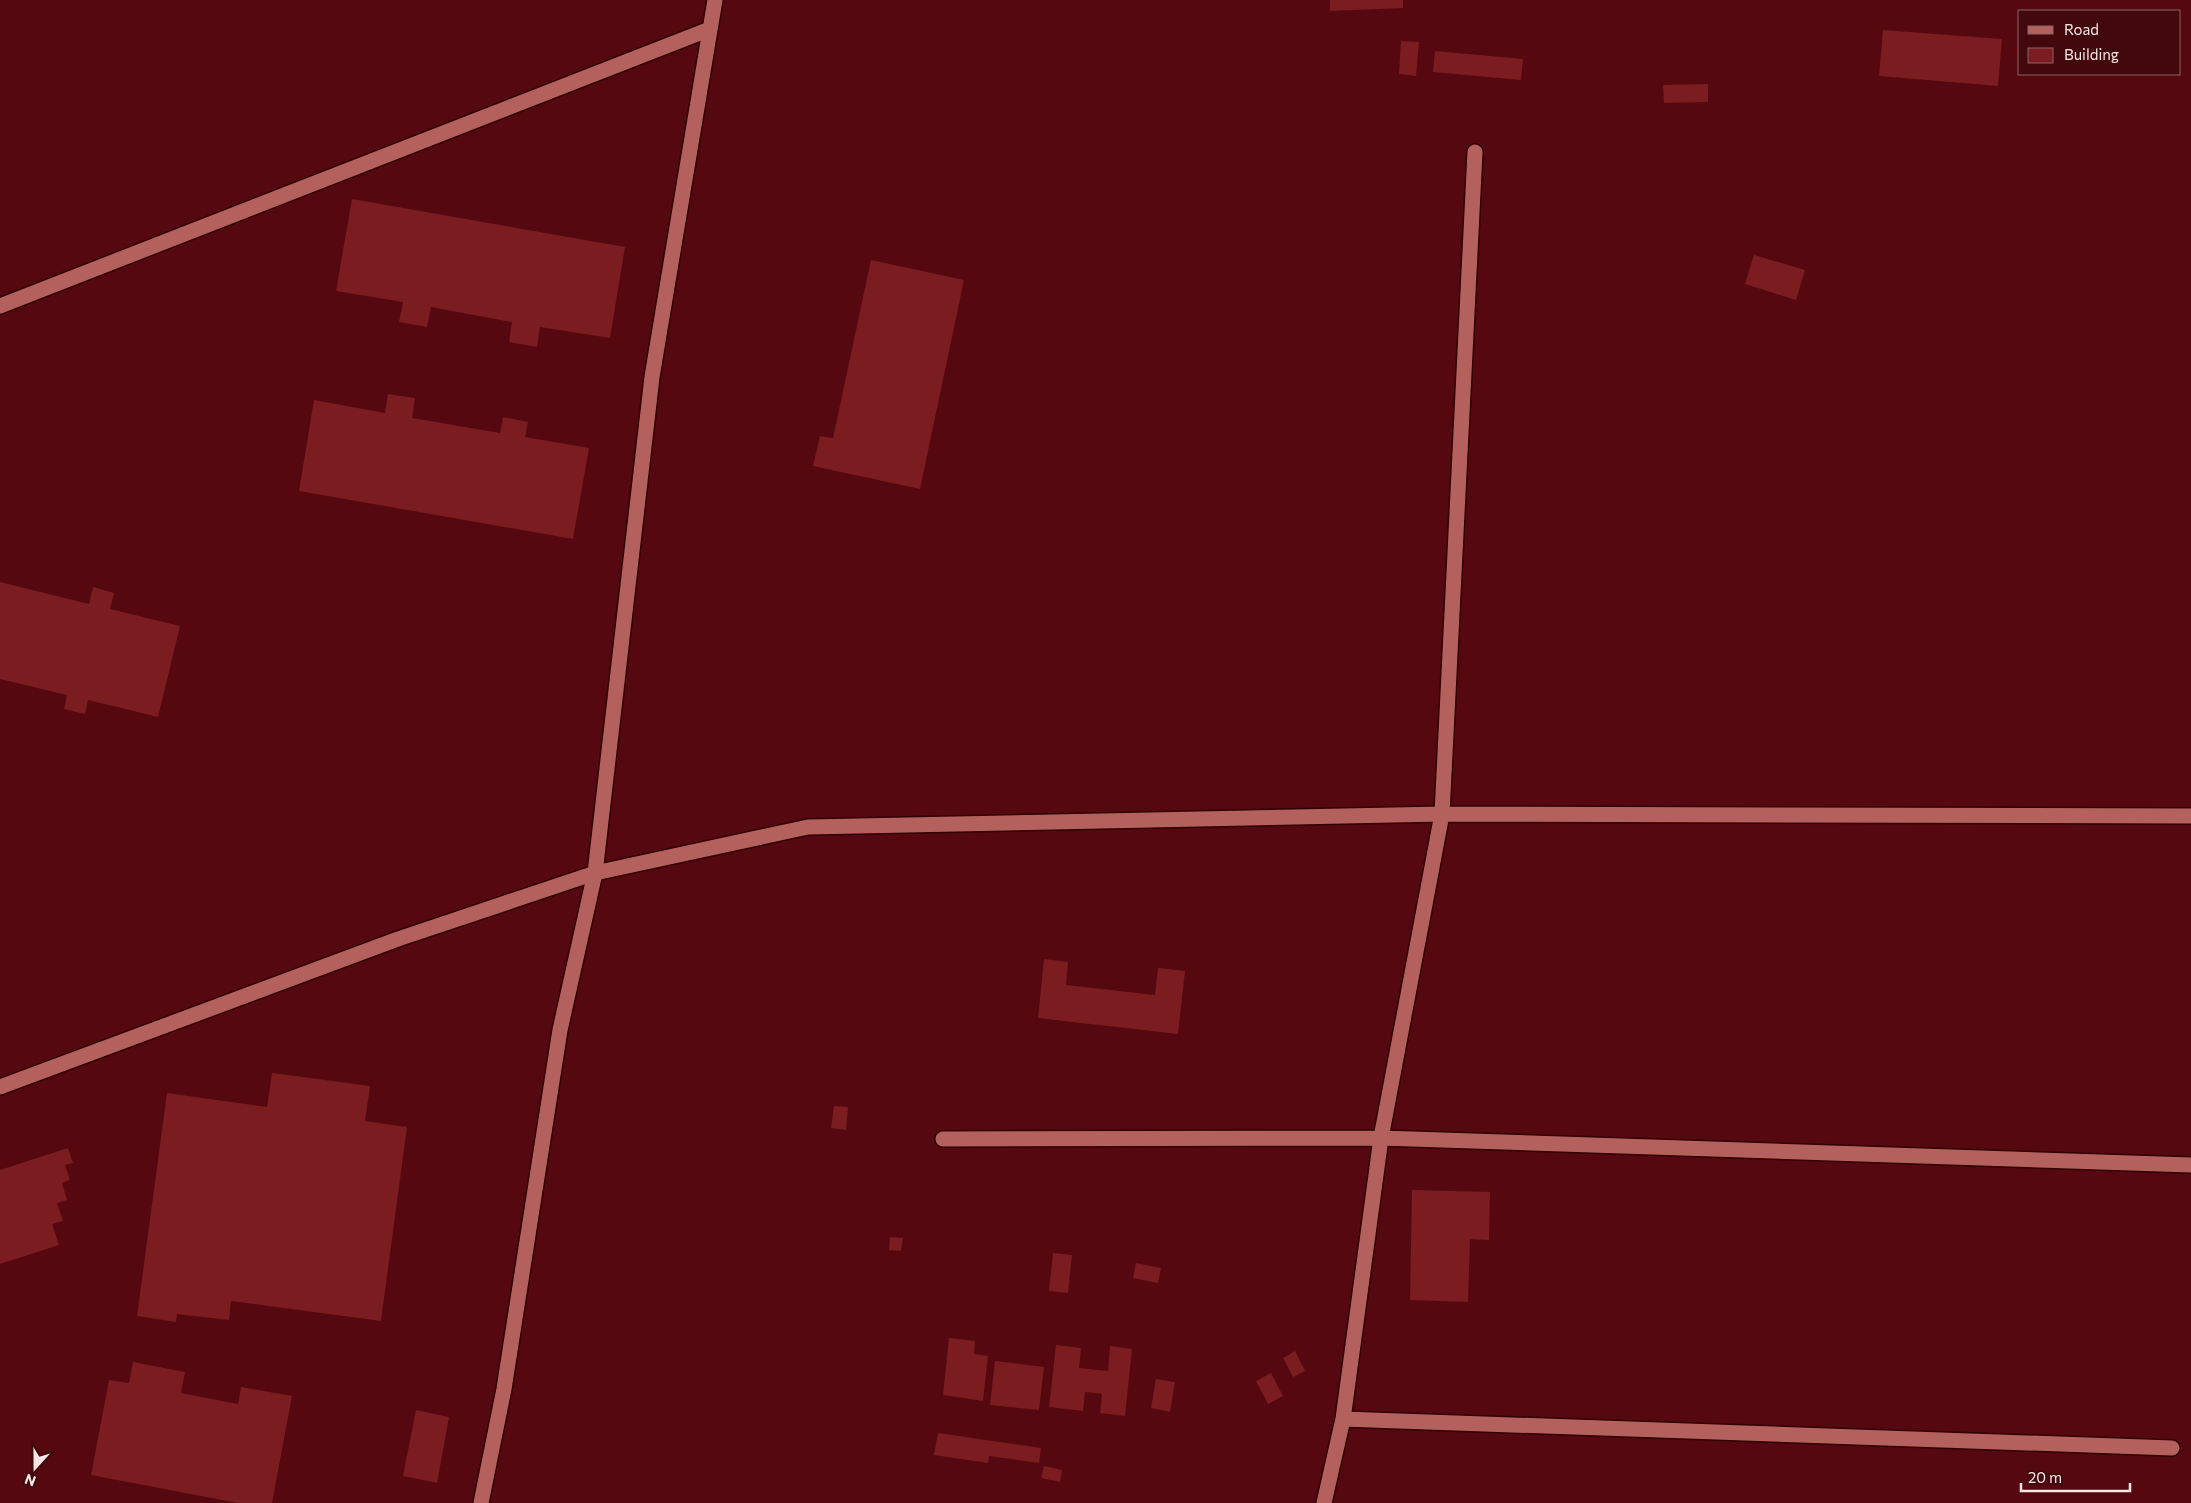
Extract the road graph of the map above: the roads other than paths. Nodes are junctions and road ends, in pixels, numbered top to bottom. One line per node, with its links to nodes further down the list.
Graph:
1 (715, 0): 2 (street)
2 (710, 30): 4 (street); 7 (street)
3 (1475, 152): 5 (street)
4 (0, 306)
5 (1442, 814): 6 (street); 7 (street); 10 (street)
6 (2191, 816)
7 (595, 873): 8 (street); 14 (street)
8 (0, 1087)
9 (943, 1138): 10 (street)
10 (1381, 1138): 11 (street); 12 (street)
11 (2191, 1165)
12 (1343, 1419): 13 (street); 15 (street)
13 (2172, 1448)
14 (481, 1503)
15 (1324, 1503)

